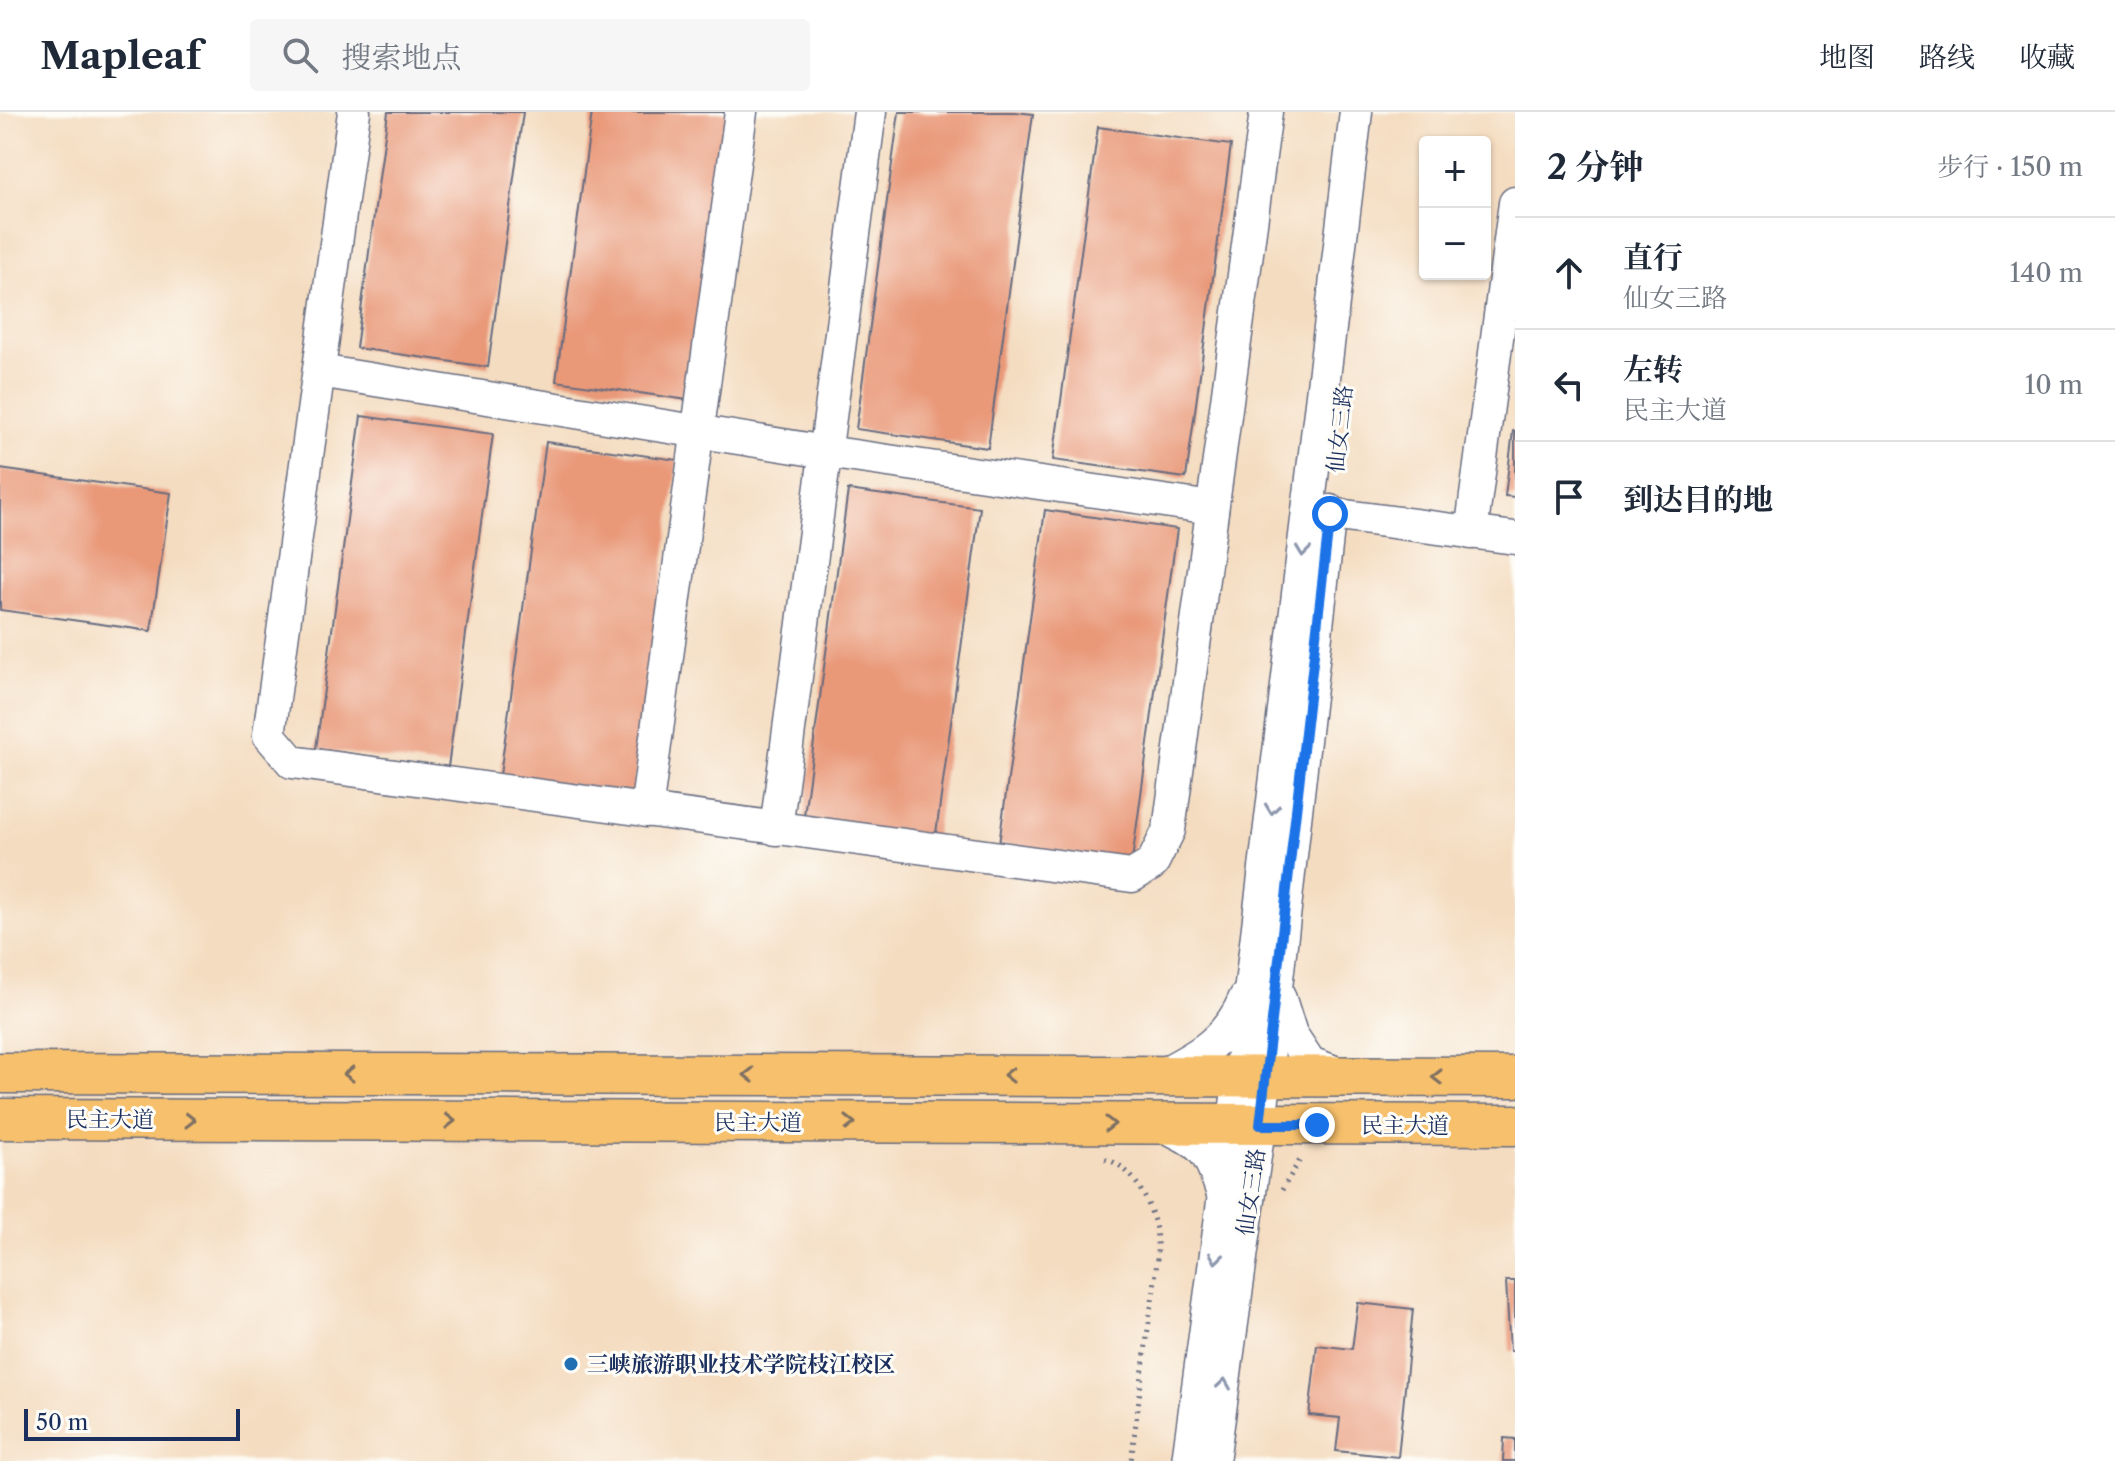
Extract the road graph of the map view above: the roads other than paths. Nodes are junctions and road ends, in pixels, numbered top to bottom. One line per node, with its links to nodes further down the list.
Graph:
1 (354, 112): 8 (street)
2 (741, 112): 9 (street)
3 (870, 112): 10 (street)
4 (1266, 112): 11 (street)
5 (1356, 112): 17 (street, one-way to 17)
6 (1376, 112): 12 (street, 仙女三路)
7 (1515, 203): 13 (street)
8 (319, 371): 9 (street); 15 (street)
9 (697, 432): 10 (street); 15 (street)
10 (826, 452): 11 (street); 16 (street)
11 (1212, 508): 16 (street)
12 (1330, 514): 13 (street); 17 (street, 仙女三路)
13 (1471, 533): 14 (street)
14 (1515, 538)
15 (646, 811): 16 (street)
16 (776, 829)
17 (1264, 986): 19 (street); 20 (street, 仙女三路); 21 (street)
18 (0, 1073): 19 (main road, 民主大道, one-way to 18)
19 (1159, 1076): 20 (main road, 民主大道)
20 (1253, 1076): 21 (main road, 民主大道); 25 (street, 仙女三路)
21 (1346, 1076): 22 (main road, 民主大道, one-way to 21)
22 (1515, 1077)
23 (0, 1119): 24 (main road, 民主大道, one-way to 24)
24 (1160, 1124): 25 (main road, 民主大道); 29 (street)
25 (1247, 1125): 27 (main road, 民主大道); 28 (street, 仙女三路); 29 (street, 仙女三路)
26 (1515, 1125): 27 (main road, 民主大道)
27 (1314, 1139): 28 (street)
28 (1255, 1164): 31 (street, 仙女三路, one-way to 28)
29 (1224, 1197): 30 (street, 仙女三路, one-way to 30)
30 (1188, 1461)
31 (1213, 1461)

